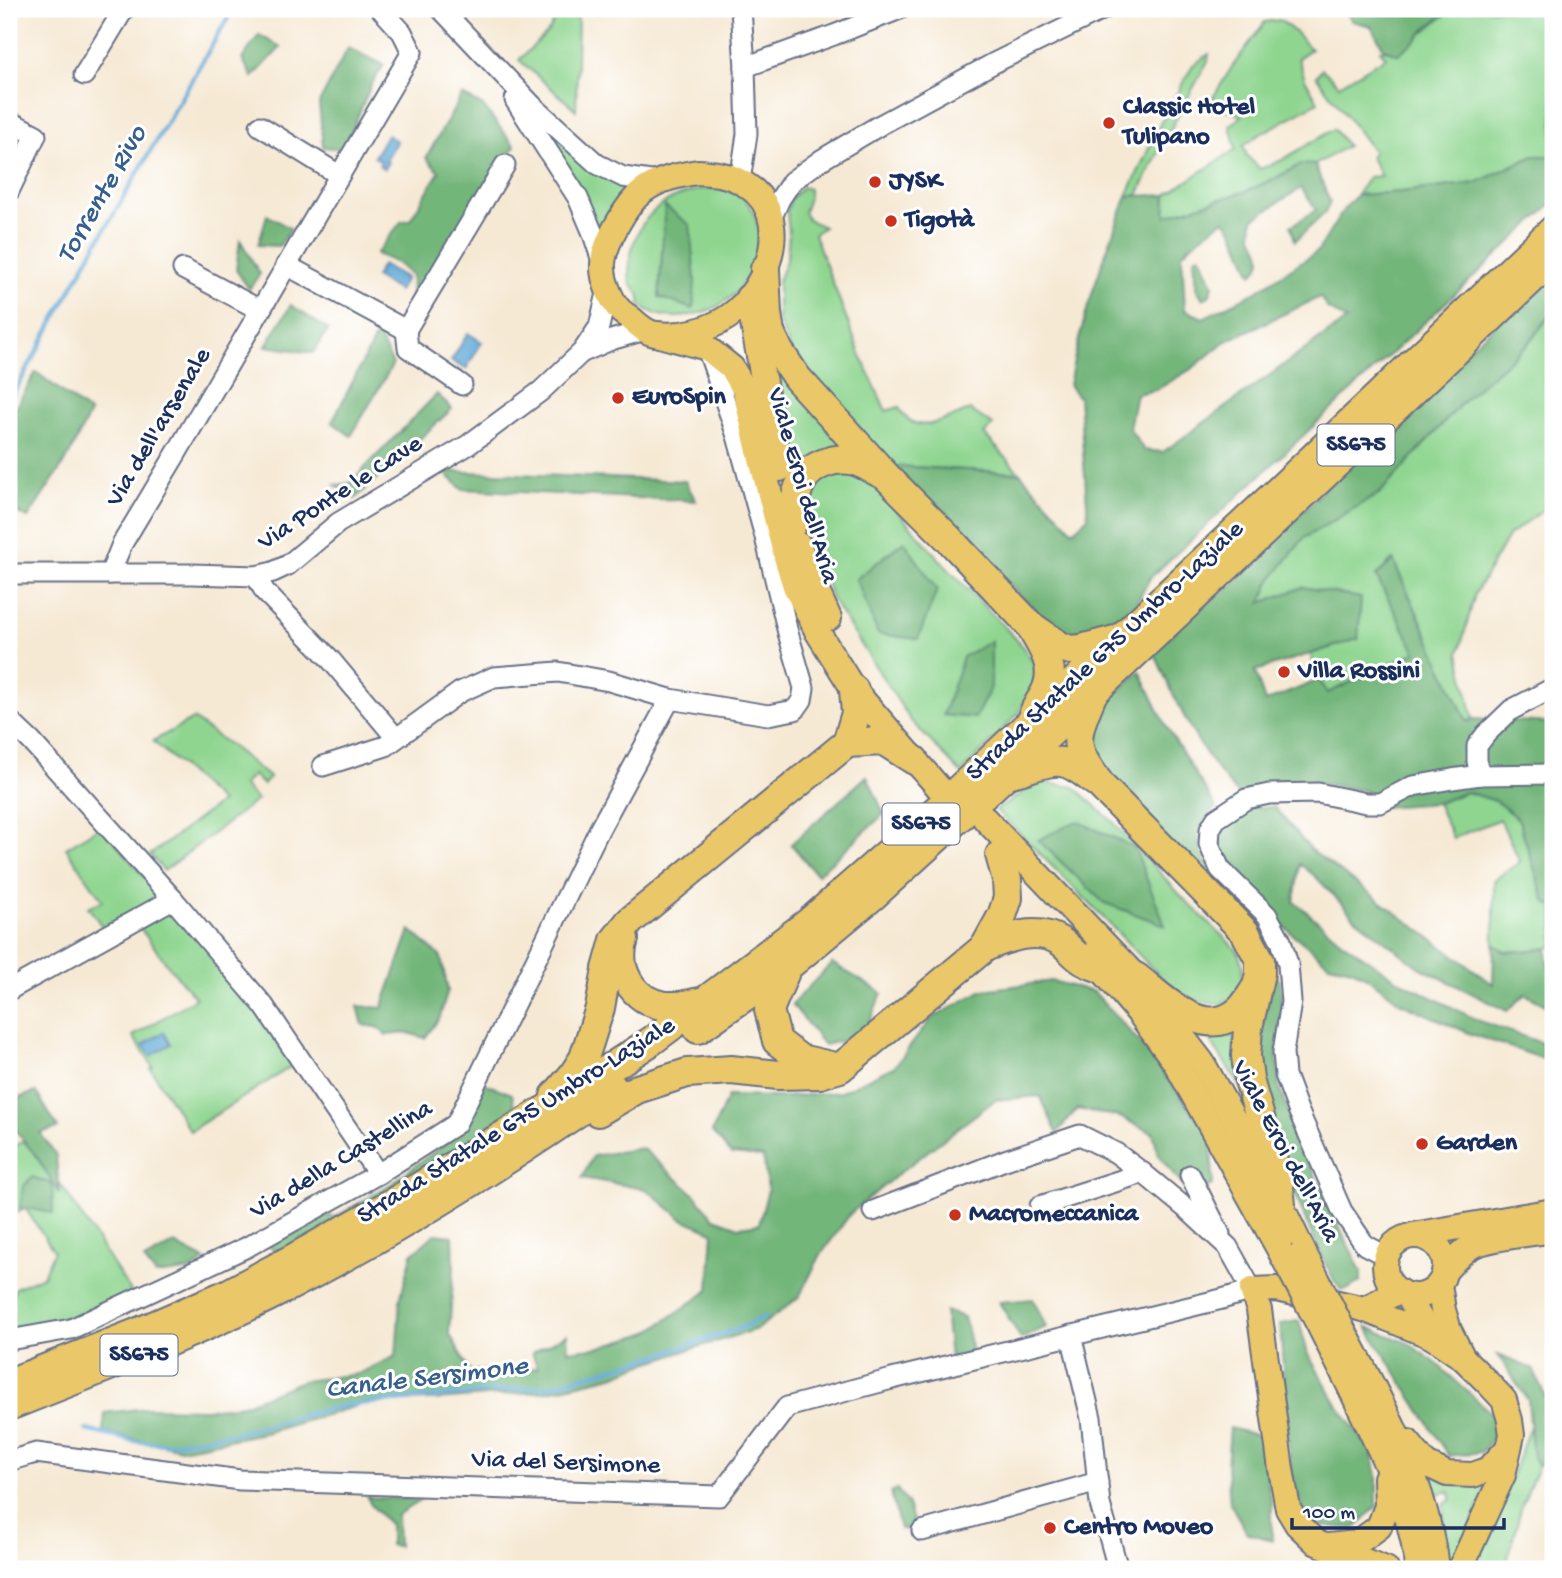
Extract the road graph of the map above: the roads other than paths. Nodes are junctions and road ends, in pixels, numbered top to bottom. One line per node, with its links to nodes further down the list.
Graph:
1 (124, 9): 9 (street)
2 (381, 9): 14 (street, Via dell'arsenale)
3 (441, 9): 7 (street)
4 (741, 9): 8 (street)
5 (900, 9): 8 (street)
6 (1104, 9): 15 (street)
7 (487, 58): 16 (street); 22 (street)
8 (745, 67): 17 (street)
9 (84, 75)
10 (9, 121): 18 (street)
11 (260, 126): 14 (street)
12 (505, 165): 30 (street)
13 (698, 172): 16 (main road); 17 (main road); 29 (main road)
14 (339, 174): 23 (street, Via dell'arsenale)
15 (792, 181): 17 (street); 19 (street)
16 (659, 182): 22 (main road)
17 (746, 185): 19 (main road)
18 (9, 191)
19 (771, 219): 25 (main road)
20 (1553, 230): 39 (highway, Strada Statale 675 Umbro-Laziale / SS675)
21 (1553, 259): 39 (highway, Strada Statale 675 Umbro-Laziale / SS675)
22 (603, 264): 26 (main road)
23 (286, 265): 28 (street, Via dell'arsenale); 30 (street)
24 (183, 269): 28 (street)
25 (765, 269): 27 (main road); 34 (highway)
26 (608, 289): 29 (main road); 32 (street, Via Ponte le Cave)
27 (748, 297): 29 (main road); 35 (main road, Viale Eroi dell'Aria)
28 (260, 310): 36 (street, Via dell'arsenale)
29 (643, 327): 31 (main road, Viale Eroi dell'Aria); 32 (street, Via Ponte le Cave)
30 (406, 330): 33 (street)
31 (707, 348): 43 (main road, Viale Eroi dell'Aria); 45 (street)
32 (582, 352): 38 (street, Via Ponte le Cave)
33 (462, 385)
34 (886, 476): 35 (highway); 40 (highway)
35 (792, 524): 50 (main road, Viale Eroi dell'Aria)
36 (110, 574): 37 (street, Via Ponte le Cave); 38 (street, Via Ponte le Cave)
37 (9, 575)
38 (256, 576): 48 (street)
39 (1155, 621): 41 (highway, Strada Statale 675 Umbro-Laziale / SS675)
40 (1031, 626): 41 (highway); 47 (highway)
41 (1124, 649): 44 (highway, Strada Statale 675 Umbro-Laziale / SS675); 47 (highway, Strada Statale 675 Umbro-Laziale / SS675)
42 (1553, 688): 54 (street)
43 (854, 690): 49 (highway); 50 (main road, Viale Eroi dell'Aria)
44 (1093, 693): 52 (highway, Strada Statale 675 Umbro-Laziale / SS675); 55 (highway)
45 (670, 699): 48 (street); 68 (street, Via della Castellina)
46 (9, 720): 57 (street)
47 (1031, 722): 65 (highway, Strada Statale 675 Umbro-Laziale / SS675)
48 (396, 738): 51 (street)
49 (847, 743): 50 (highway); 58 (highway)
50 (914, 760)
51 (323, 766)
52 (1008, 774): 55 (highway); 60 (highway, Strada Statale 675 Umbro-Laziale / SS675)
53 (1553, 774): 54 (street)
54 (1480, 775): 79 (street)
55 (1102, 787): 63 (highway)
56 (1000, 855): 59 (highway); 61 (main road, Viale Eroi dell'Aria); 62 (main road, Viale Eroi dell'Aria)
57 (173, 899): 64 (street); 68 (street)
58 (630, 921): 65 (highway); 67 (highway)
59 (985, 947): 61 (highway); 66 (highway)
60 (787, 967): 66 (highway); 67 (highway, Strada Statale 675 Umbro-Laziale / SS675)
61 (1102, 969): 78 (main road, Viale Eroi dell'Aria)
62 (1136, 977): 63 (highway); 71 (main road, Viale Eroi dell'Aria)
63 (1258, 986): 71 (highway)
64 (9, 990)
65 (705, 1001): 67 (highway, Strada Statale 675 Umbro-Laziale / SS675)
66 (840, 1068): 67 (highway)
67 (545, 1123): 88 (highway, Strada Statale 675 Umbro-Laziale / SS675); 89 (highway, Strada Statale 675 Umbro-Laziale / SS675)
68 (378, 1174): 86 (street, Via della Castellina)
69 (1143, 1174): 72 (street); 73 (street); 77 (street)
70 (1191, 1175): 77 (street)
71 (1281, 1205): 78 (main road, Viale Eroi dell'Aria)
72 (1040, 1206)
73 (873, 1211)
74 (1553, 1211): 76 (main road)
75 (1553, 1230): 80 (main road)
76 (1410, 1236): 79 (main road); 80 (main road)
77 (1225, 1244): 81 (street)
78 (1292, 1251): 83 (main road, Viale Eroi dell'Aria, bridge)
79 (1385, 1262): 82 (main road); 83 (main road)
80 (1442, 1278): 82 (main road); 87 (main road)
81 (1252, 1290): 83 (main road); 84 (street, Via del Sersimone); 96 (main road)
82 (1403, 1293): 83 (main road); 85 (main road)
83 (1342, 1316): 85 (main road); 90 (main road, Viale Eroi dell'Aria); 93 (main road, Viale Eroi dell'Aria)
84 (1071, 1335): 92 (street, Via del Sersimone); 94 (street)
85 (1431, 1336): 87 (main road)
86 (9, 1340)
87 (1463, 1358): 91 (main road)
88 (9, 1383)
89 (9, 1406)
90 (1394, 1426): 91 (main road); 100 (main road, Viale Eroi dell'Aria)
91 (1510, 1447): 101 (main road)
92 (9, 1461)
93 (1385, 1461): 96 (main road); 99 (main road, Viale Eroi dell'Aria)
94 (1098, 1482): 95 (street); 97 (street)
95 (922, 1531)
96 (1328, 1546): 98 (main road)
97 (1118, 1569)
98 (1386, 1569)
99 (1417, 1569)
100 (1436, 1569)
101 (1460, 1569)

